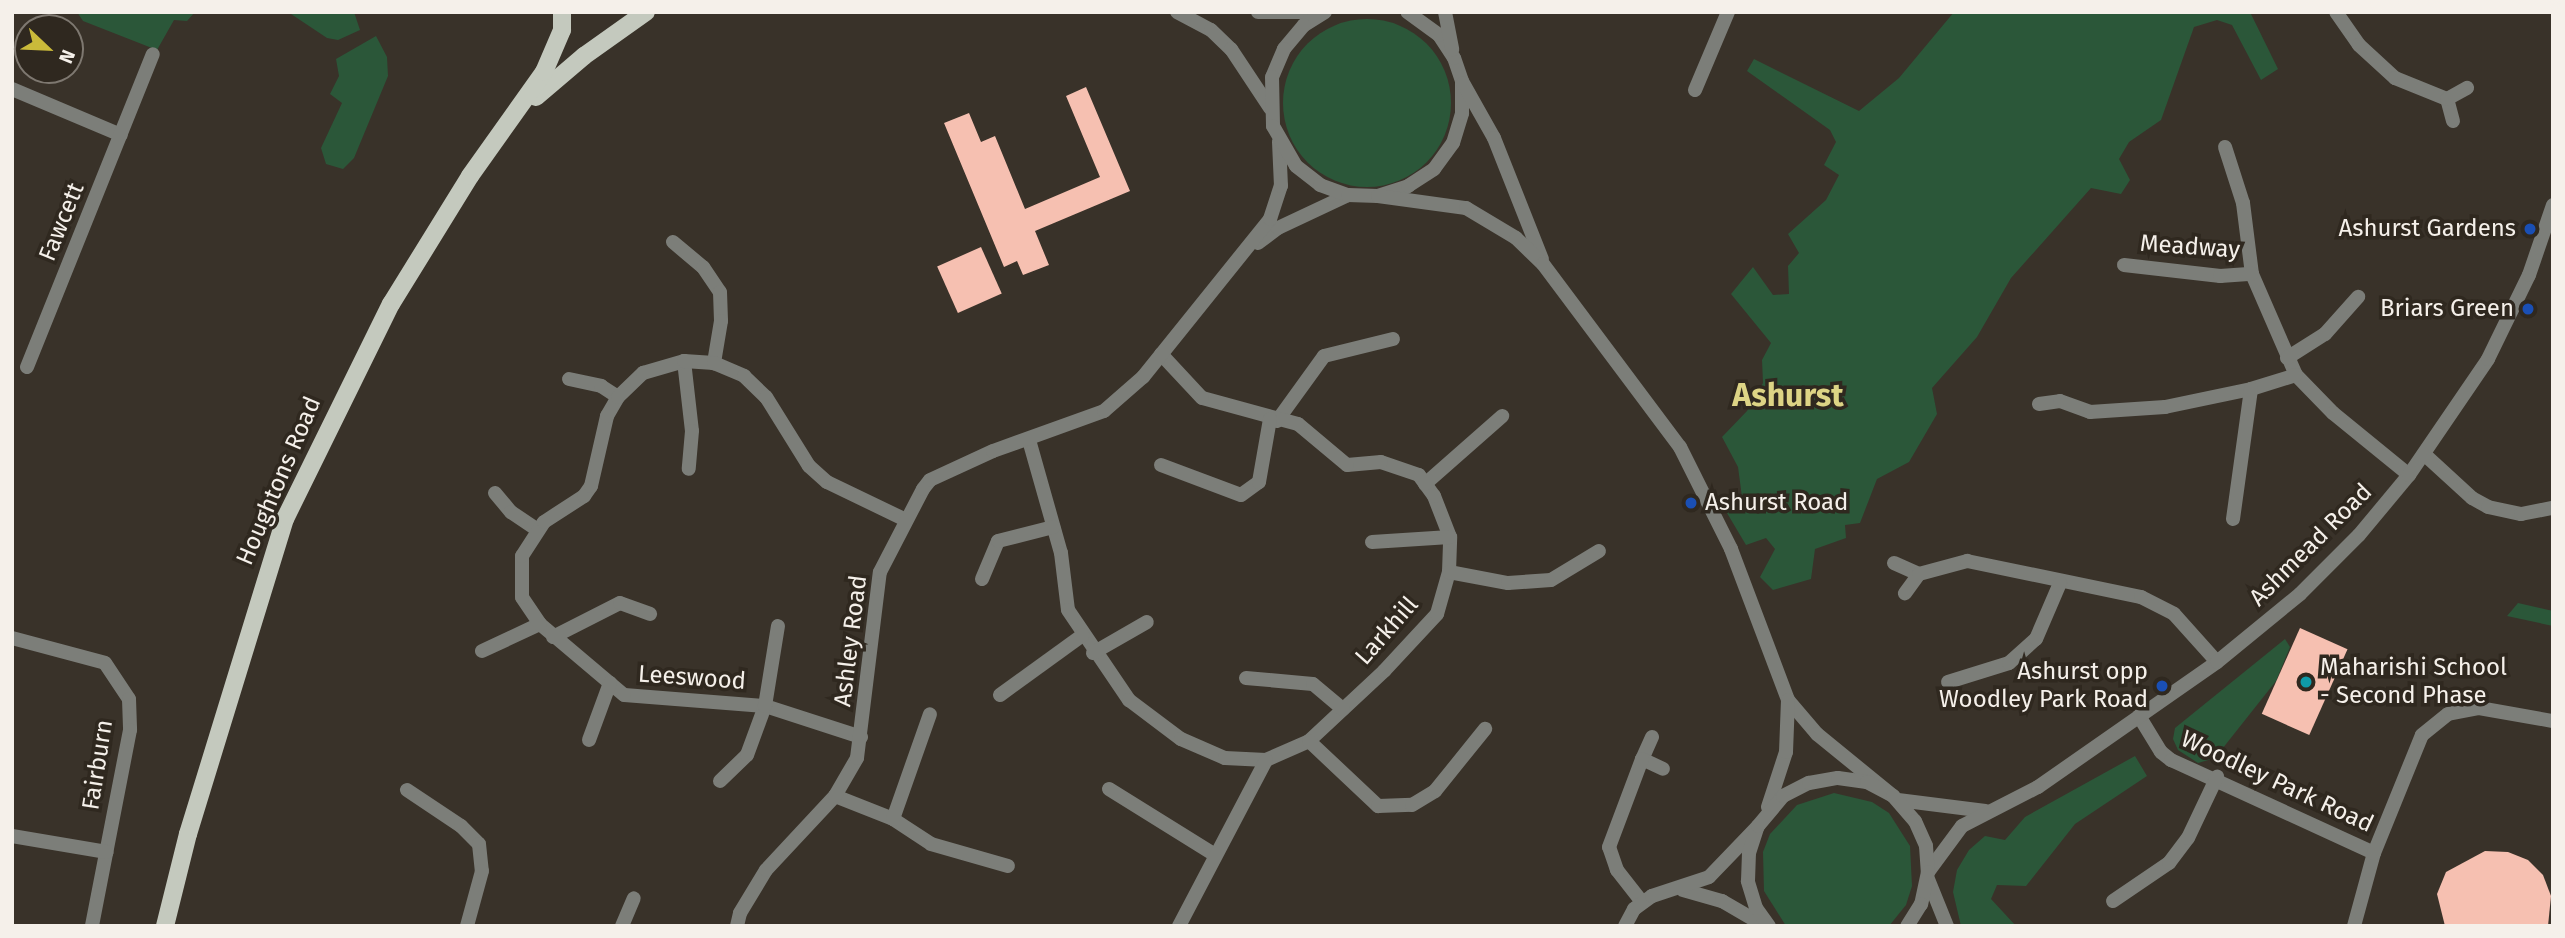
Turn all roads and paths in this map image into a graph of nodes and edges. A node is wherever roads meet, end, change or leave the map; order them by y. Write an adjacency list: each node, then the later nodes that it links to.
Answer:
1 (562, 12): 20 (main road, Houghtons Road)
2 (646, 12): 20 (main road, Houghtons Road)
3 (1177, 12): 18 (street)
4 (1258, 12): 5 (street)
5 (1313, 12)
6 (1325, 12): 18 (street)
7 (1407, 12): 12 (street)
8 (1445, 12): 12 (street)
9 (1728, 12): 16 (street)
10 (2336, 12): 17 (street)
11 (153, 54): 21 (street, Fawcett)
12 (1454, 58): 13 (street)
13 (1462, 81): 25 (street); 29 (street)
14 (2467, 88): 17 (street)
15 (12, 89): 21 (street)
16 (1695, 90)
17 (2447, 99): 19 (street)
18 (1270, 108): 22 (street)
19 (2453, 121)
20 (504, 130): 116 (main road, Houghtons Road)
21 (121, 135): 38 (street, Fawcett)
22 (1279, 142): 24 (street); 28 (street, Ashley Road)
23 (2225, 147): 31 (street)
24 (1348, 195): 25 (street); 28 (street, Ashley Road)
25 (1378, 196): 29 (street)
26 (2553, 205): 47 (street, Ashmead Road)
27 (673, 242): 37 (street)
28 (1246, 253): 34 (street, Ashley Road)
29 (1543, 264): 81 (street)
30 (2124, 265): 31 (street, Meadway)
31 (2252, 274): 35 (street)
32 (2358, 297): 35 (street)
33 (1394, 339): 45 (street)
34 (1161, 354): 45 (street); 46 (street, Ashley Road)
35 (2287, 358): 39 (street)
36 (684, 361): 37 (street, Leeswood); 42 (street, Leeswood); 49 (street)
37 (713, 363): 54 (street, Leeswood)
38 (27, 367)
39 (2296, 375): 41 (street); 50 (street)
40 (569, 379): 42 (street)
41 (2251, 389): 43 (street); 55 (street)
42 (618, 397): 57 (street, Leeswood)
43 (2039, 404)
44 (1502, 416): 51 (street)
45 (1274, 420): 48 (street); 51 (street)
46 (1029, 440): 54 (street, Ashley Road); 56 (street, Larkhill)
47 (2424, 454): 50 (street, Ashmead Road); 53 (street)
48 (1161, 465)
49 (689, 469)
50 (2409, 475): 76 (street, Ashmead Road)
51 (1425, 484): 58 (street, Larkhill)
52 (495, 493): 57 (street)
53 (2553, 508)
54 (904, 519): 88 (street, Ashley Road)
55 (2233, 519)
56 (1053, 527): 64 (street); 71 (street, Larkhill)
57 (538, 530): 69 (street, Leeswood)
58 (1450, 537): 59 (street); 62 (street, Larkhill)
59 (1372, 541)
60 (1598, 551): 62 (street)
61 (1894, 563): 63 (street)
62 (1449, 572): 83 (street, Larkhill)
63 (1919, 574): 65 (street); 66 (street)
64 (982, 579)
65 (2060, 583): 76 (street); 78 (street)
66 (1905, 593)
67 (650, 614): 72 (street)
68 (1147, 622): 75 (street)
69 (540, 624): 72 (street, Leeswood); 74 (street)
70 (778, 626): 82 (street, Leeswood)
71 (1083, 635): 75 (street, Larkhill); 80 (street)
72 (553, 637): 79 (street, Leeswood)
73 (12, 638): 105 (street, Fairburn)
74 (481, 651)
75 (1093, 653): 93 (street, Larkhill)
76 (2217, 662): 85 (street, Ashmead Road)
77 (1246, 678): 83 (street)
78 (1948, 682)
79 (610, 683): 82 (street, Leeswood); 90 (street)
80 (1000, 695)
81 (1788, 700): 100 (street); 103 (street)
82 (765, 706): 88 (street, Leeswood); 96 (street, Leeswood)
83 (1343, 709): 91 (street, Larkhill)
84 (930, 714): 102 (street)
85 (2139, 716): 95 (street, Woodley Park Road); 101 (street, Ashmead Road)
86 (2553, 721): 106 (street)
87 (1485, 729): 91 (street)
88 (861, 737): 99 (street, Ashley Road)
89 (1652, 737): 92 (street)
90 (589, 740)
91 (1309, 741): 93 (street, Larkhill)
92 (1642, 759): 94 (street); 113 (street)
93 (1265, 760): 107 (street)
94 (1663, 769)
95 (2217, 777): 106 (street, Woodley Park Road); 112 (street)
96 (720, 781)
97 (1109, 789): 107 (street)
98 (407, 790): 117 (street)
99 (835, 796): 102 (street); 114 (street, Ashley Road)
100 (1895, 798): 101 (street); 103 (street); 109 (street)
101 (1985, 811): 109 (street, Ashmead Road)
102 (893, 819): 108 (street)
103 (1761, 822): 110 (street); 121 (street)
104 (12, 836): 105 (street)
105 (107, 852): 115 (street, Fairburn)
106 (2374, 853): 124 (street)
107 (1215, 855): 119 (street)
108 (1009, 866)
109 (1928, 876): 122 (street, Ashmead Road); 123 (street)
110 (1680, 889): 113 (street); 121 (street)
111 (634, 898): 118 (street)
112 (2113, 901)
113 (1642, 902): 120 (street)
114 (738, 919)
115 (92, 926)
116 (165, 926)
117 (467, 926)
118 (622, 926)
119 (1179, 926)
120 (1625, 926)
121 (1767, 926)
122 (1907, 926)
123 (1947, 926)
124 (2354, 926)

